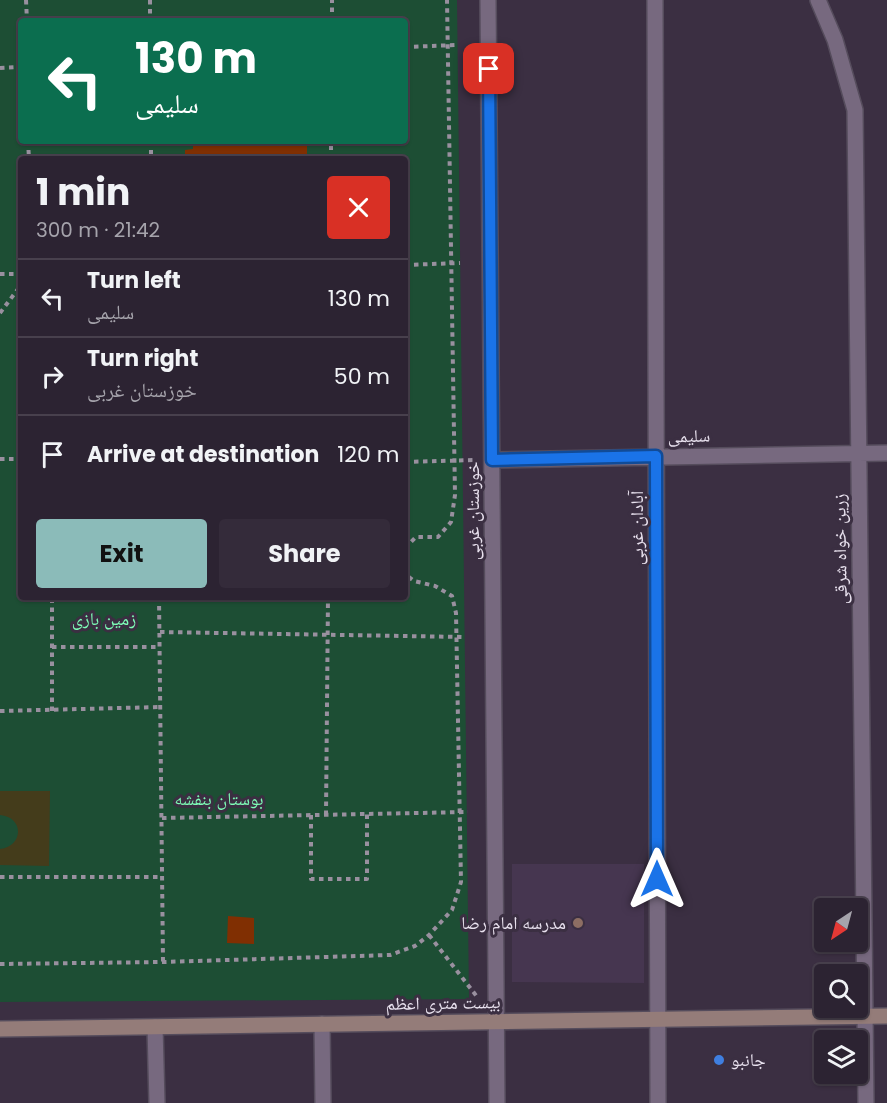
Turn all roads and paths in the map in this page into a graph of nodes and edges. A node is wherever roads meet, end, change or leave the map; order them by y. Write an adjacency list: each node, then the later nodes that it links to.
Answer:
1 (26, 0): 8 (path)
2 (150, 0): 9 (path)
3 (332, 0): 10 (path)
4 (447, 0): 11 (path)
5 (488, 0): 28 (street, خوزستان غربی)
6 (656, 0): 25 (street, آبادان غربی)
7 (818, 0): 23 (street, زرین خواه شرقی)
8 (27, 18)
9 (150, 18)
10 (332, 18)
11 (447, 45): 12 (path); 13 (path); 17 (path)
12 (458, 45)
13 (408, 47)
14 (18, 67): 15 (path)
15 (0, 68)
16 (460, 263): 17 (path)
17 (451, 264): 18 (path); 29 (path)
18 (408, 265)
19 (0, 274): 20 (path)
20 (18, 274)
21 (18, 289): 22 (path)
22 (0, 314)
23 (859, 453): 24 (street, سلیمی); 25 (street, سلیمی); 56 (street, زرین خواه شرقی)
24 (887, 453)
25 (656, 456): 28 (street, سلیمی); 61 (street, آبادان غربی)
26 (0, 459): 27 (path)
27 (18, 459)
28 (492, 460): 29 (path); 62 (street, خوزستان غربی)
29 (453, 461): 30 (path); 31 (path)
30 (408, 462)
31 (408, 545)
32 (408, 576): 38 (path)
33 (52, 600): 40 (path)
34 (159, 600): 36 (path)
35 (328, 600): 37 (path)
36 (160, 632): 37 (path); 41 (path)
37 (327, 635): 38 (path); 47 (path)
38 (456, 637): 39 (path); 45 (path)
39 (465, 637)
40 (52, 647): 41 (path); 44 (path)
41 (160, 647): 42 (path)
42 (161, 707): 44 (path); 50 (path)
43 (0, 711): 44 (path)
44 (52, 711)
45 (459, 812): 46 (path); 48 (path); 53 (path)
46 (468, 812)
47 (326, 814): 48 (path); 49 (path)
48 (367, 814): 49 (path)
49 (311, 815): 50 (path)
50 (162, 818): 52 (path)
51 (0, 877): 52 (path)
52 (162, 877): 54 (path)
53 (429, 935): 54 (path); 62 (path)
54 (163, 962): 55 (path)
55 (0, 964)
56 (864, 964)
57 (887, 1016): 58 (main road, بیست متری اعظم)
58 (868, 1017)
59 (814, 1018): 61 (main road, بیست متری اعظم)
60 (864, 1018): 70 (street, زرین خواه شرقی)
61 (657, 1020): 62 (main road, بیست متری اعظم); 69 (street, آبادان غربی)
62 (497, 1022): 63 (main road, بیست متری اعظم); 68 (street, خوزستان غربی)
63 (322, 1024): 64 (main road, بیست متری اعظم); 67 (street)
64 (155, 1027): 65 (main road, بیست متری اعظم); 66 (street)
65 (0, 1029)
66 (157, 1103)
67 (323, 1103)
68 (497, 1103)
69 (658, 1103)
70 (866, 1103)

